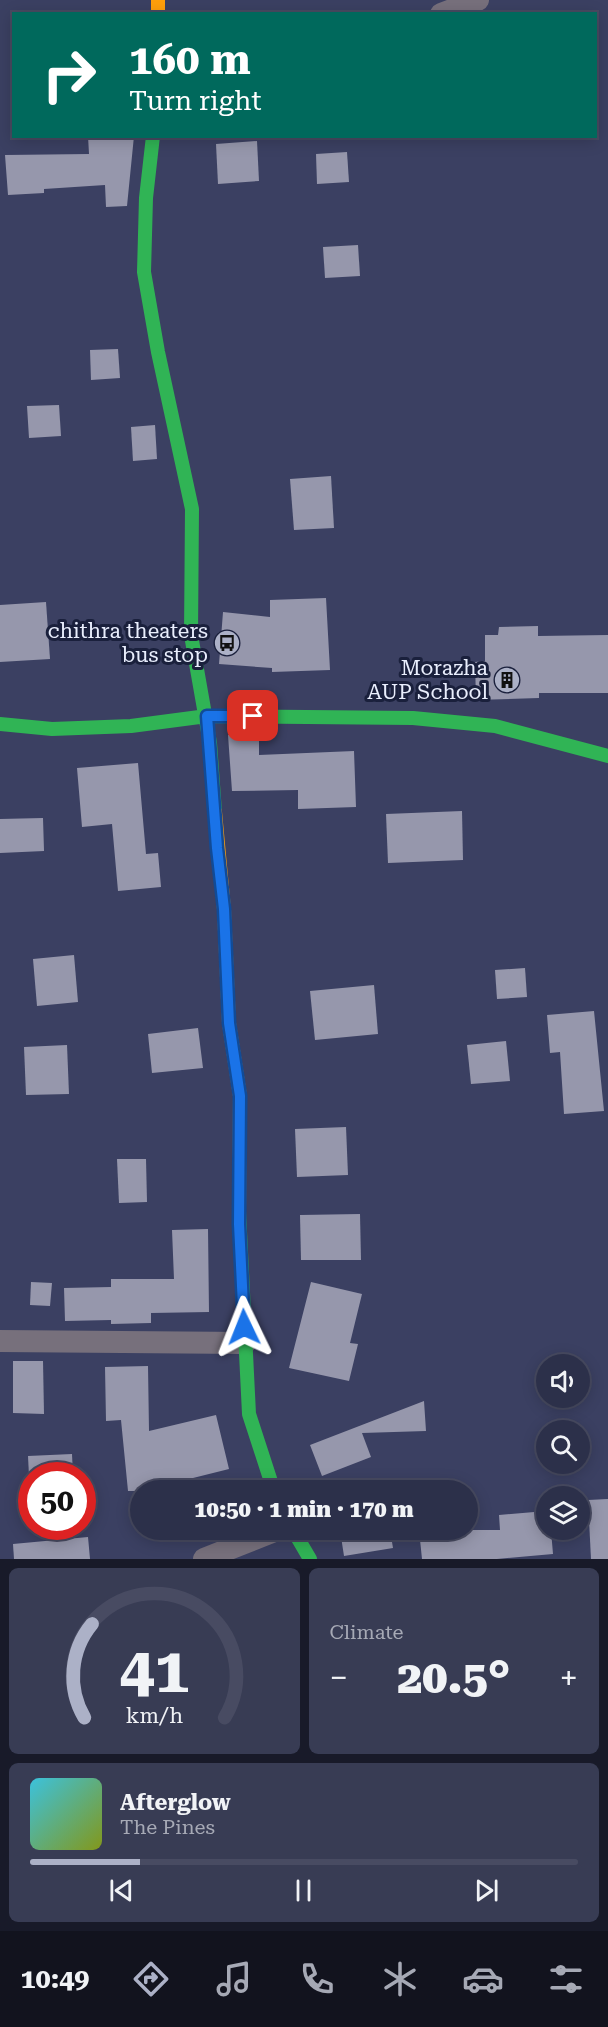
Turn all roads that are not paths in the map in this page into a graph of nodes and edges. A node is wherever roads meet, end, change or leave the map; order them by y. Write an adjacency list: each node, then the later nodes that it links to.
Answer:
1 (478, 0): 2 (street)
2 (446, 12)
3 (153, 138): 4 (main road)
4 (207, 716): 5 (main road); 6 (main road); 8 (main road)
5 (0, 724)
6 (608, 756)
7 (0, 1341): 8 (street)
8 (245, 1343): 9 (main road)
9 (269, 1480)
10 (252, 1540): 12 (street)
11 (299, 1540): 13 (main road)
12 (204, 1559)
13 (310, 1559)

